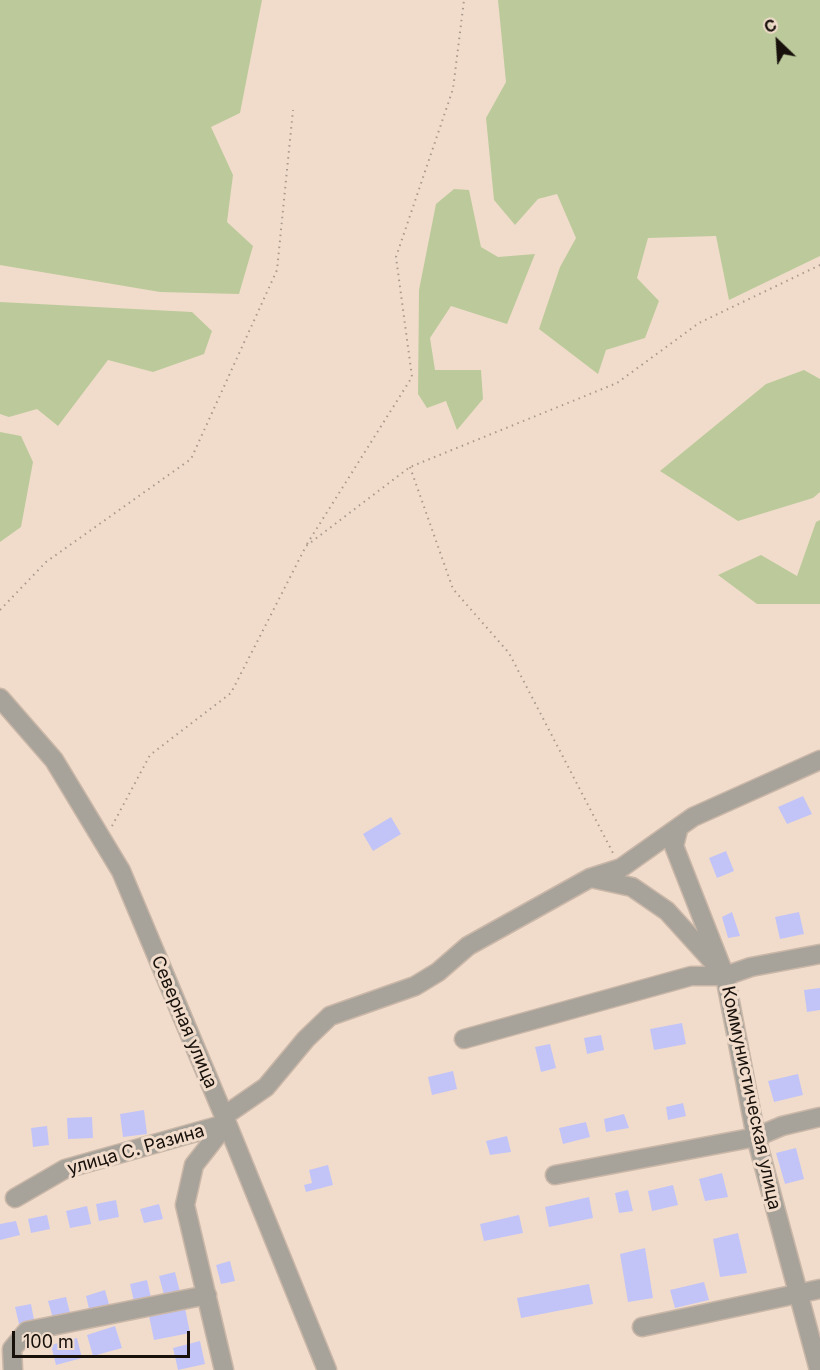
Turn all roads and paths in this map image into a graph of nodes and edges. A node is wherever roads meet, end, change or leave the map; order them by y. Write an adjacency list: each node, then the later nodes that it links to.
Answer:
1 (464, 0): 5 (path)
2 (293, 110): 6 (path)
3 (820, 265): 4 (path)
4 (410, 467): 5 (path); 11 (path)
5 (306, 546): 10 (path)
6 (0, 610)
7 (0, 698): 10 (street, Северная улица)
8 (820, 760): 9 (street)
9 (678, 830): 11 (street); 15 (street, Коммунистическая улица)
10 (104, 842): 18 (street, Северная улица)
11 (621, 868): 12 (street); 13 (street)
12 (590, 878): 13 (street); 18 (street)
13 (632, 887): 15 (street)
14 (820, 954): 15 (street)
15 (725, 976): 16 (street); 19 (street, Коммунистическая улица)
16 (464, 1039)
17 (820, 1117): 19 (street)
18 (226, 1120): 21 (street, улица С. Разина); 23 (street); 28 (street, Северная улица)
19 (756, 1137): 20 (street); 24 (street, Коммунистическая улица)
20 (555, 1175)
21 (15, 1198)
22 (820, 1289): 24 (street)
23 (207, 1295): 26 (street); 27 (street)
24 (798, 1295): 25 (street); 29 (street, Коммунистическая улица)
25 (642, 1327)
26 (13, 1370)
27 (224, 1370)
28 (327, 1370)
29 (819, 1370)

